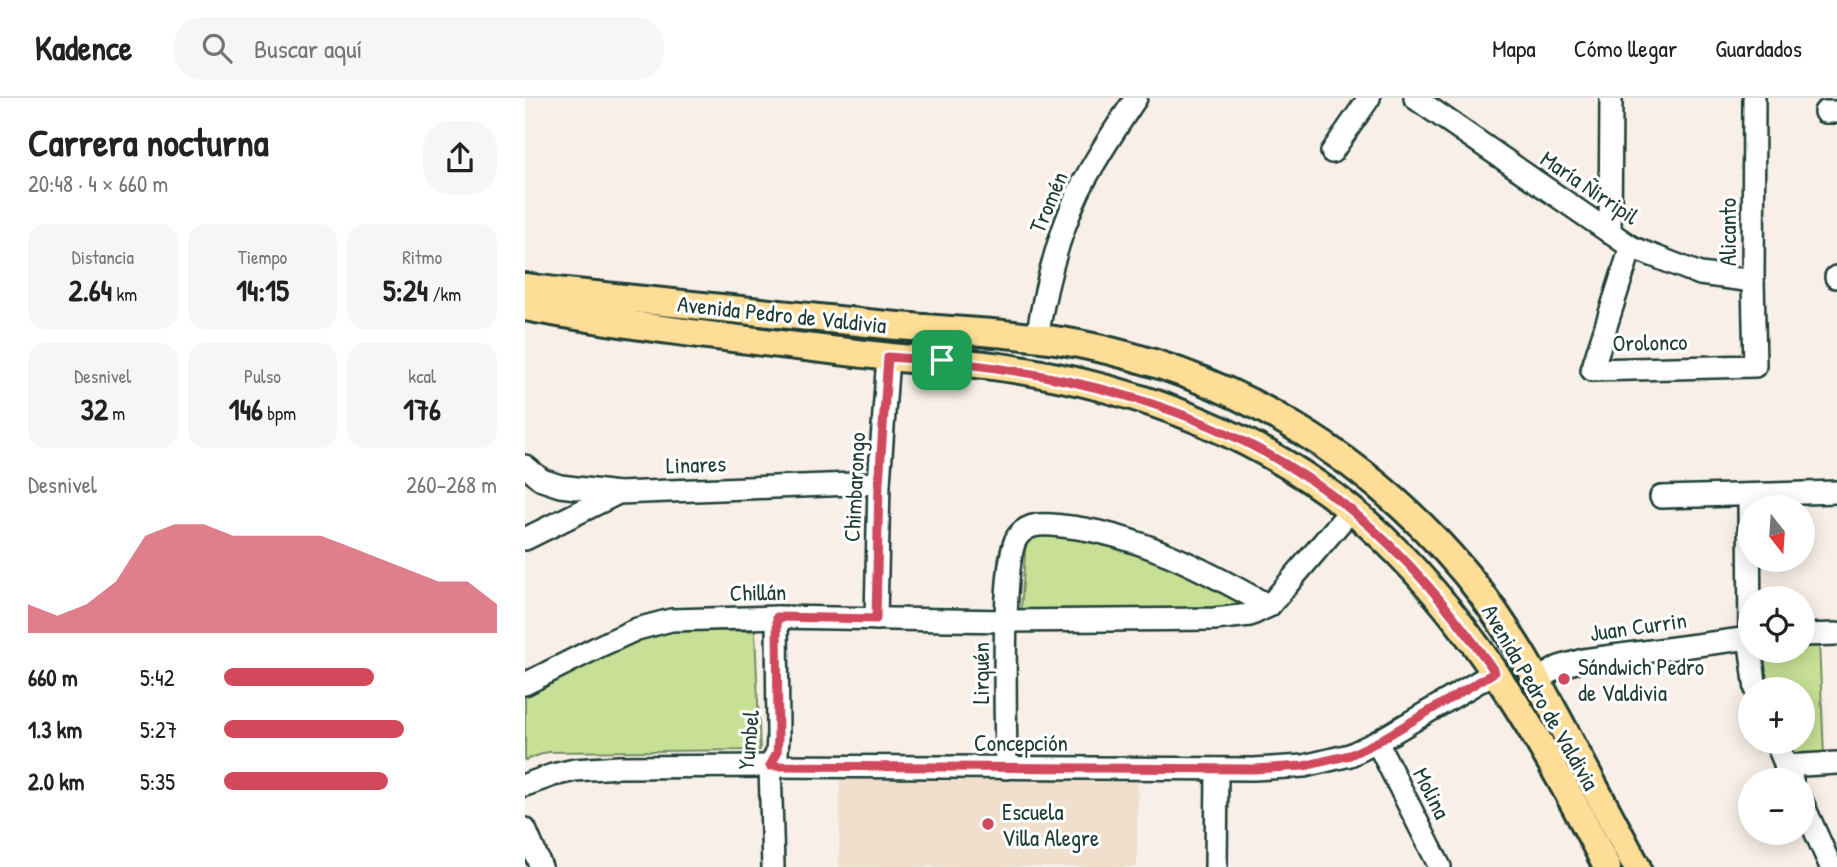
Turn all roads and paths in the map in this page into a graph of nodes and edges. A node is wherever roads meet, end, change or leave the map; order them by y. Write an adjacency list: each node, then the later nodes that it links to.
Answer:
1 (1136, 98): 13 (street, Tromén)
2 (1369, 98): 7 (street)
3 (1415, 98): 6 (street, María Ñirripil)
4 (1611, 98): 8 (street)
5 (1754, 98): 10 (street, Alicanto)
6 (1439, 105): 8 (street, María Ñirripil)
7 (1332, 152)
8 (1609, 233): 9 (street, María Ñirripil)
9 (1631, 247): 10 (street, María Ñirripil); 15 (street, Orolonco)
10 (1753, 281): 15 (street, Alicanto)
11 (525, 286): 13 (main road, Avenida Pedro de Valdivia)
12 (525, 307): 14 (main road, Avenida Pedro de Valdivia)
13 (1037, 338): 16 (main road); 34 (main road, Avenida Pedro de Valdivia)
14 (888, 357): 16 (main road, Avenida Pedro de Valdivia); 18 (street, Chimbarongo)
15 (1755, 366)
16 (1100, 388): 24 (main road, Avenida Pedro de Valdivia)
17 (525, 466): 20 (street)
18 (879, 483): 20 (street, Linares); 28 (street, Chimbarongo)
19 (1837, 492): 22 (street)
20 (618, 493): 25 (street, Linares)
21 (1738, 495): 23 (street)
22 (1749, 495)
23 (1661, 496)
24 (1351, 510): 26 (street); 33 (main road, Avenida Pedro de Valdivia)
25 (525, 539)
26 (1269, 606): 29 (street, Chillán); 29 (street)
27 (777, 617): 28 (street, Chillán); 35 (street, Chillán); 38 (street, Yumbel)
28 (876, 619): 29 (street, Chillán)
29 (1006, 621): 39 (street, Lirquén)
30 (1837, 634): 31 (street)
31 (1815, 635)
32 (1738, 644): 34 (street, Juan Currin)
33 (1495, 672): 36 (street, Concepción); 49 (main road, Avenida Pedro de Valdivia)
34 (1537, 680): 50 (main road, Avenida Pedro de Valdivia)
35 (525, 684)
36 (1377, 742): 41 (street, Concepción); 48 (street, Molina)
37 (1837, 763): 40 (street)
38 (770, 766): 39 (street, Concepción); 42 (street, Concepción); 46 (street, Yumbel)
39 (1006, 768): 41 (street, Concepción)
40 (1812, 768)
41 (1217, 769): 47 (street)
42 (525, 785)
43 (525, 829): 45 (street)
44 (1815, 831): 51 (street)
45 (541, 867)
46 (773, 867)
47 (1216, 867)
48 (1440, 867)
49 (1607, 867)
50 (1637, 867)
51 (1831, 867)

